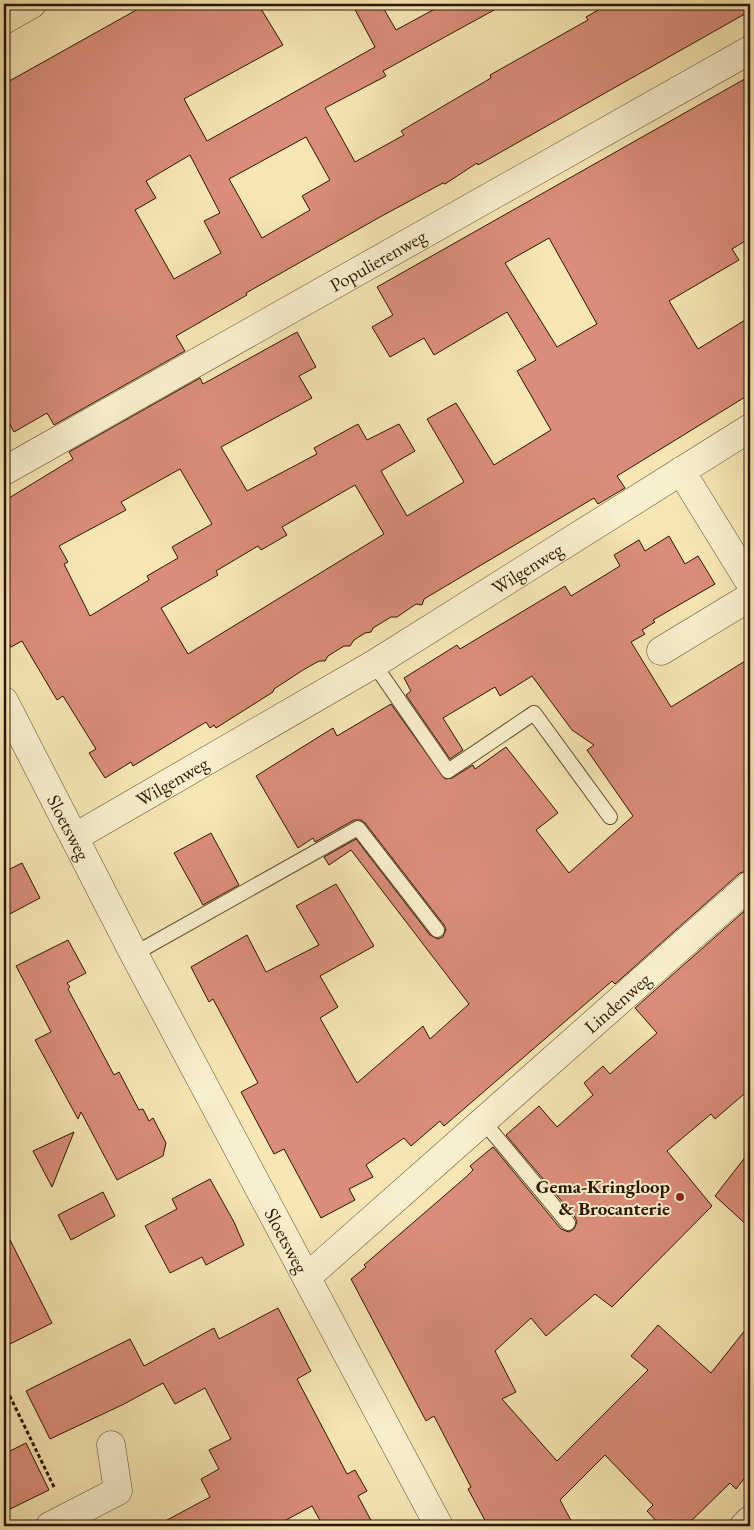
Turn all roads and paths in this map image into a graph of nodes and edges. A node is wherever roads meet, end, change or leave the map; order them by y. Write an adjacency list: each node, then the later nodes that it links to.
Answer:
1 (32, 4): 2 (main road)
2 (4, 20)
3 (750, 50): 5 (street, Populierenweg)
4 (750, 428): 6 (street, Wilgenweg)
5 (4, 471)
6 (681, 471): 7 (street); 10 (street, Wilgenweg)
7 (750, 584)
8 (750, 597): 9 (street)
9 (661, 651)
10 (374, 664): 12 (lane); 13 (street, Wilgenweg)
11 (4, 700): 13 (street, Sloetsweg)
12 (610, 817)
13 (75, 837): 16 (street, Sloetsweg)
14 (750, 885): 17 (street, Lindenweg)
15 (437, 930): 16 (lane)
16 (134, 954): 19 (street, Sloetsweg)
17 (483, 1121): 18 (lane); 19 (street, Lindenweg)
18 (568, 1223)
19 (308, 1276): 24 (street, Sloetsweg)
20 (4, 1384): 22 (path)
21 (111, 1445): 22 (street)
22 (72, 1520)
23 (750, 1520): 25 (street)
24 (440, 1526)
25 (744, 1526)

